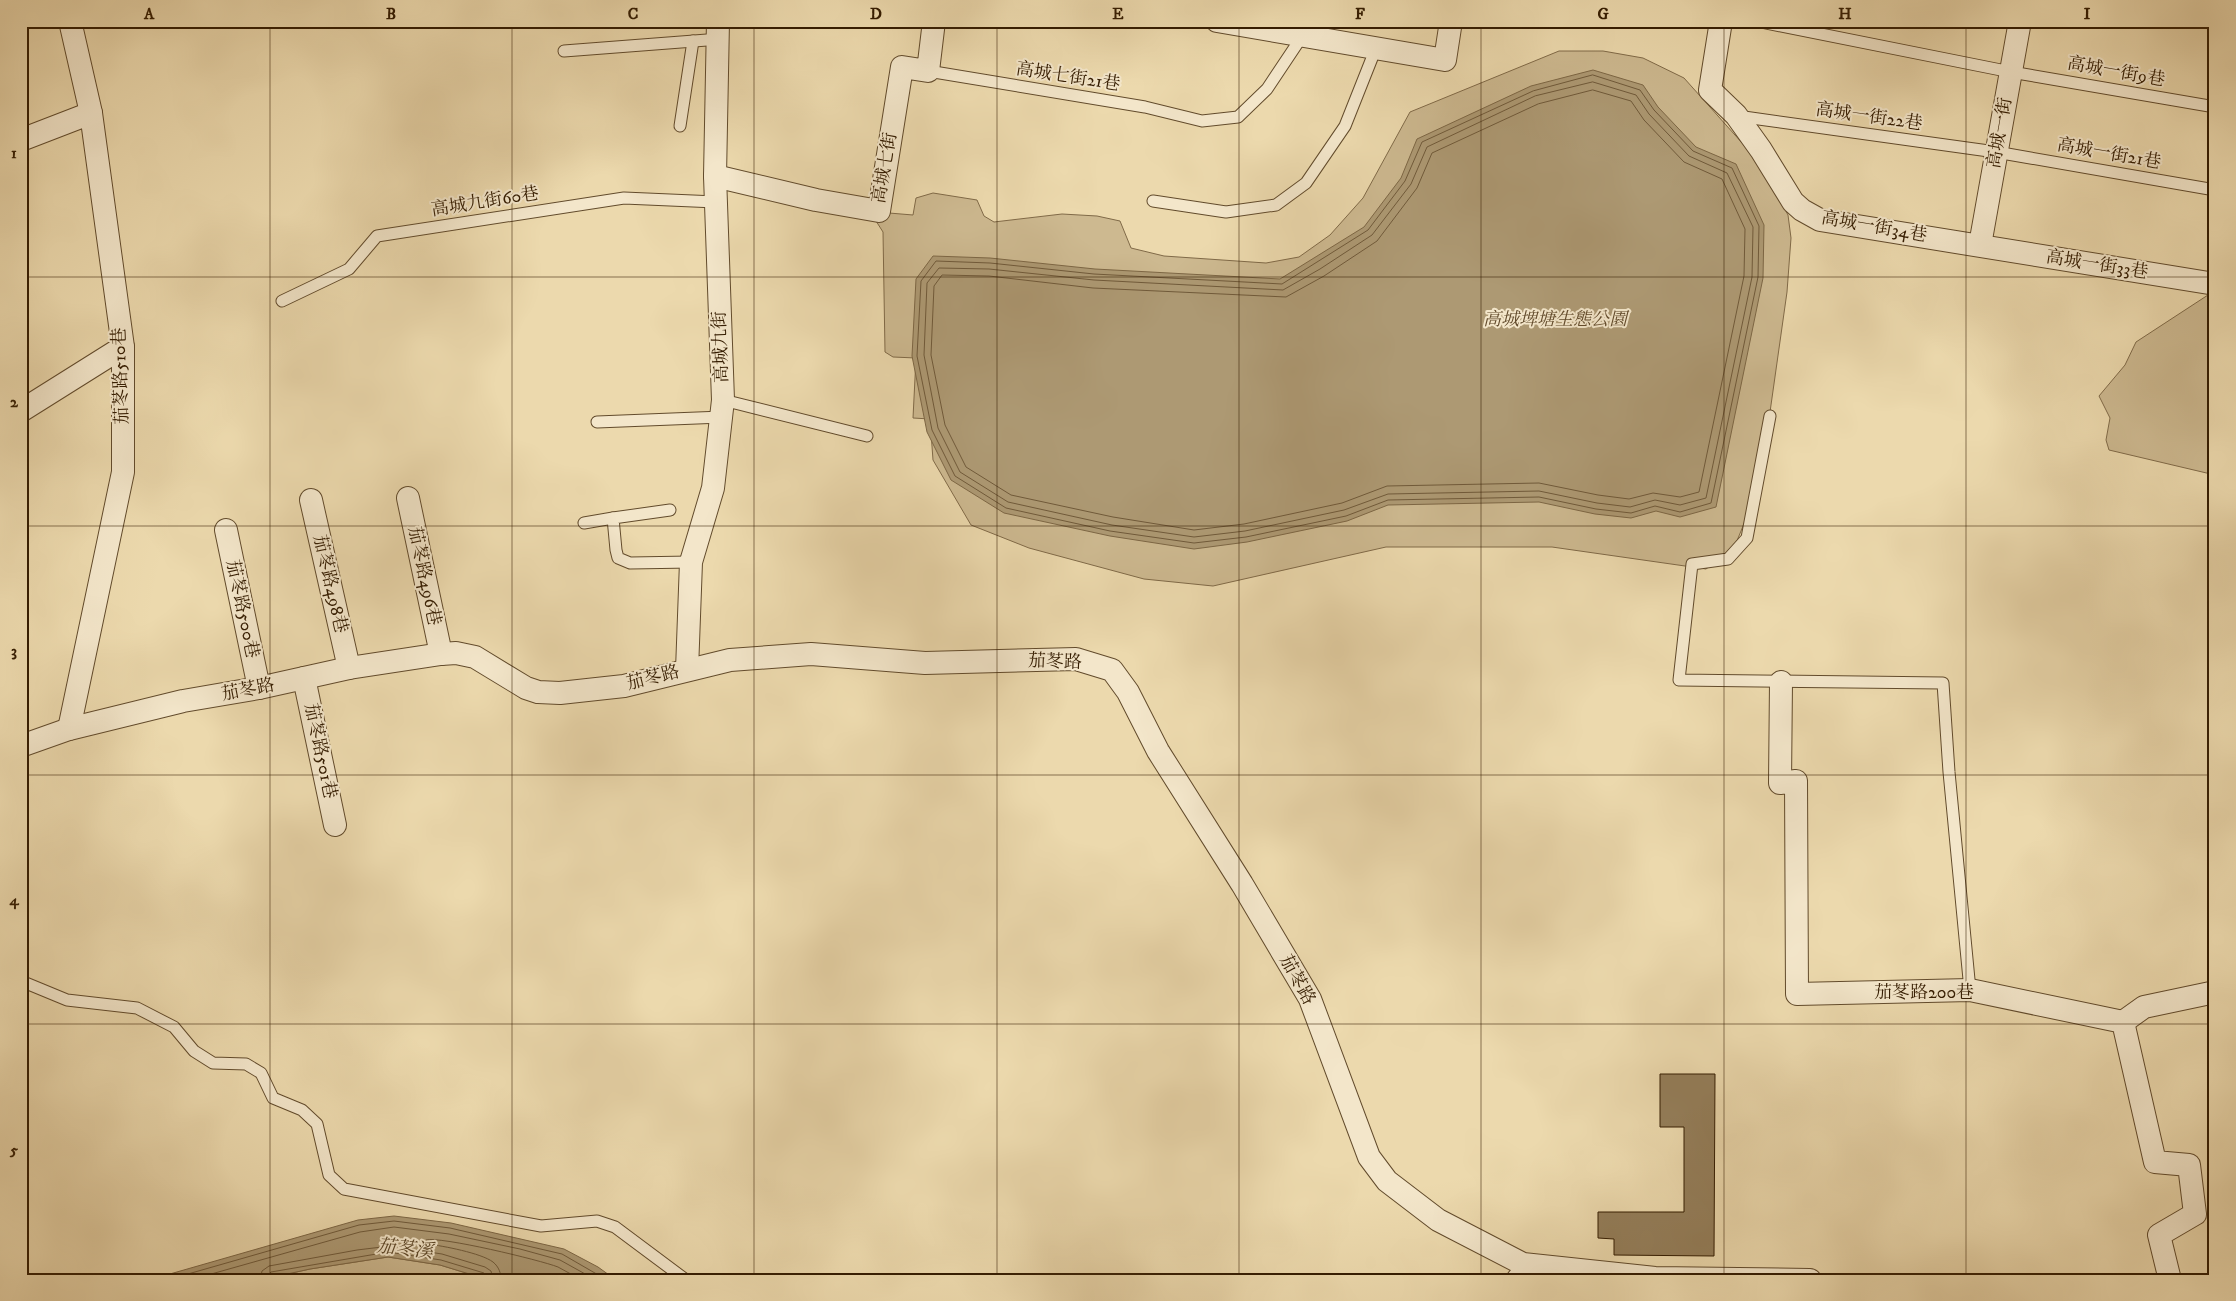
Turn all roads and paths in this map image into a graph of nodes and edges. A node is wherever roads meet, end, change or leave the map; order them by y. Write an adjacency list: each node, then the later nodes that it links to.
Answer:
1 (70, 21): 17 (street, 茄苳路510巷)
2 (934, 21): 14 (street)
3 (1217, 21): 8 (street)
4 (1452, 21): 12 (street)
5 (1721, 21): 18 (street, 高城一街34巷)
6 (1756, 21): 15 (lane, 高城一街9巷)
7 (2020, 21): 15 (street, 高城一街)
8 (1274, 26): 10 (street)
9 (719, 33): 11 (lane); 22 (street, 高城九街)
10 (1303, 35): 12 (street); 14 (lane, 高城七街21巷)
11 (693, 41): 13 (lane); 19 (lane)
12 (1376, 48): 24 (lane)
13 (564, 51)
14 (928, 71): 22 (street, 高城七街)
15 (2011, 72): 16 (lane, 高城一街9巷); 21 (street, 高城一街)
16 (2215, 107)
17 (90, 113): 20 (street); 29 (street, 茄苳路510巷)
18 (1736, 115): 21 (lane, 高城一街22巷); 26 (street, 高城一街34巷)
19 (680, 126)
20 (21, 140)
21 (1996, 152): 23 (lane, 高城一街21巷); 26 (street, 高城一街)
22 (714, 176): 25 (street, 高城九街)
23 (2215, 190)
24 (1153, 201)
25 (716, 202): 28 (lane, 高城九街60巷); 30 (street, 高城九街)
26 (1980, 245): 27 (street, 高城一街33巷)
27 (2215, 284)
28 (282, 301)
29 (123, 347): 31 (street); 48 (street, 茄苳路510巷)
30 (723, 408): 33 (lane); 34 (lane); 41 (street, 高城九街)
31 (21, 411)
32 (1770, 416): 46 (lane)
33 (597, 422)
34 (867, 436)
35 (408, 498): 42 (street, 茄苳路496巷)
36 (311, 500): 43 (street, 茄苳路498巷)
37 (670, 510): 38 (lane)
38 (613, 518): 39 (lane); 41 (lane)
39 (584, 523)
40 (226, 530): 47 (street, 茄苳路500巷)
41 (691, 562): 44 (street, 高城九街)
42 (441, 654): 43 (street, 茄苳路); 44 (street, 茄苳路)
43 (349, 668): 45 (street, 茄苳路)
44 (687, 670): 55 (street, 茄苳路)
45 (304, 678): 47 (street, 茄苳路); 50 (street, 茄苳路501巷)
46 (1781, 682): 52 (lane); 52 (street, 茄苳路200巷)
47 (259, 688): 48 (street, 茄苳路)
48 (69, 729): 49 (street, 茄苳路)
49 (21, 746)
50 (335, 825)
51 (21, 982): 56 (lane)
52 (1970, 990): 54 (street, 茄苳路200巷)
53 (2215, 992): 54 (street)
54 (2122, 1022): 60 (street)
55 (1516, 1272): 59 (street, 茄苳路)
56 (686, 1280)
57 (974, 1280): 58 (lane)
58 (982, 1280)
59 (1810, 1280)
60 (2170, 1280)

